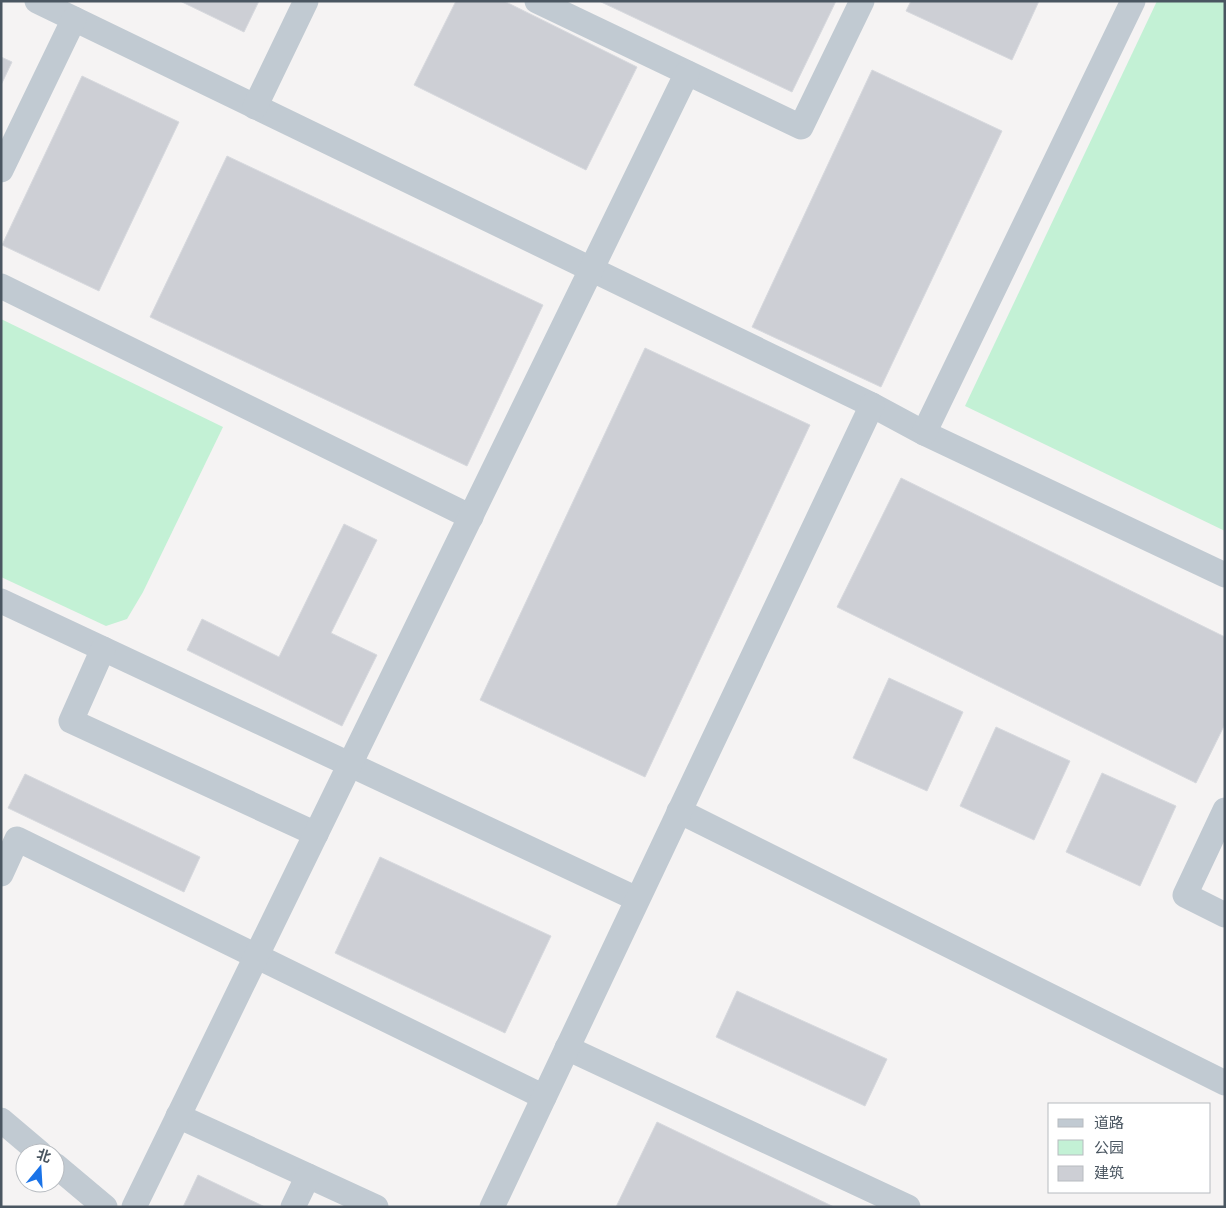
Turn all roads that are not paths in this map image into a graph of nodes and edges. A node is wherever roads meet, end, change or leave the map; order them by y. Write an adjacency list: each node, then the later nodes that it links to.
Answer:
1 (37, 1): 6 (lane)
2 (306, 1): 8 (lane)
3 (537, 1): 7 (lane)
4 (862, 1): 7 (lane)
5 (1133, 1): 13 (lane)
6 (74, 19): 8 (lane); 9 (lane)
7 (687, 73): 10 (lane)
8 (255, 107): 10 (lane)
9 (1, 170)
10 (591, 269): 12 (lane); 14 (lane)
11 (1, 286): 14 (lane)
12 (872, 405): 13 (lane); 20 (lane)
13 (924, 433): 15 (lane)
14 (471, 517): 18 (lane)
15 (1225, 575)
16 (1, 601): 17 (lane)
17 (103, 649): 18 (lane); 21 (lane)
18 (350, 764): 21 (lane); 23 (lane)
19 (1225, 810): 24 (lane)
20 (679, 811): 23 (lane); 27 (lane)
21 (316, 834): 25 (lane)
22 (1, 874): 25 (lane)
23 (637, 899): 26 (lane)
24 (1225, 915)
25 (256, 957): 28 (lane); 29 (lane)
26 (567, 1048): 28 (lane); 39 (lane)
27 (1225, 1083)
28 (544, 1097): 38 (lane)
29 (178, 1116): 33 (lane); 35 (lane)
30 (1, 1120): 31 (lane)
31 (28, 1143)
32 (65, 1173): 34 (lane)
33 (308, 1176): 36 (lane); 37 (lane)
34 (105, 1207)
35 (134, 1207)
36 (293, 1207)
37 (376, 1207)
38 (492, 1207)
39 (908, 1207)

